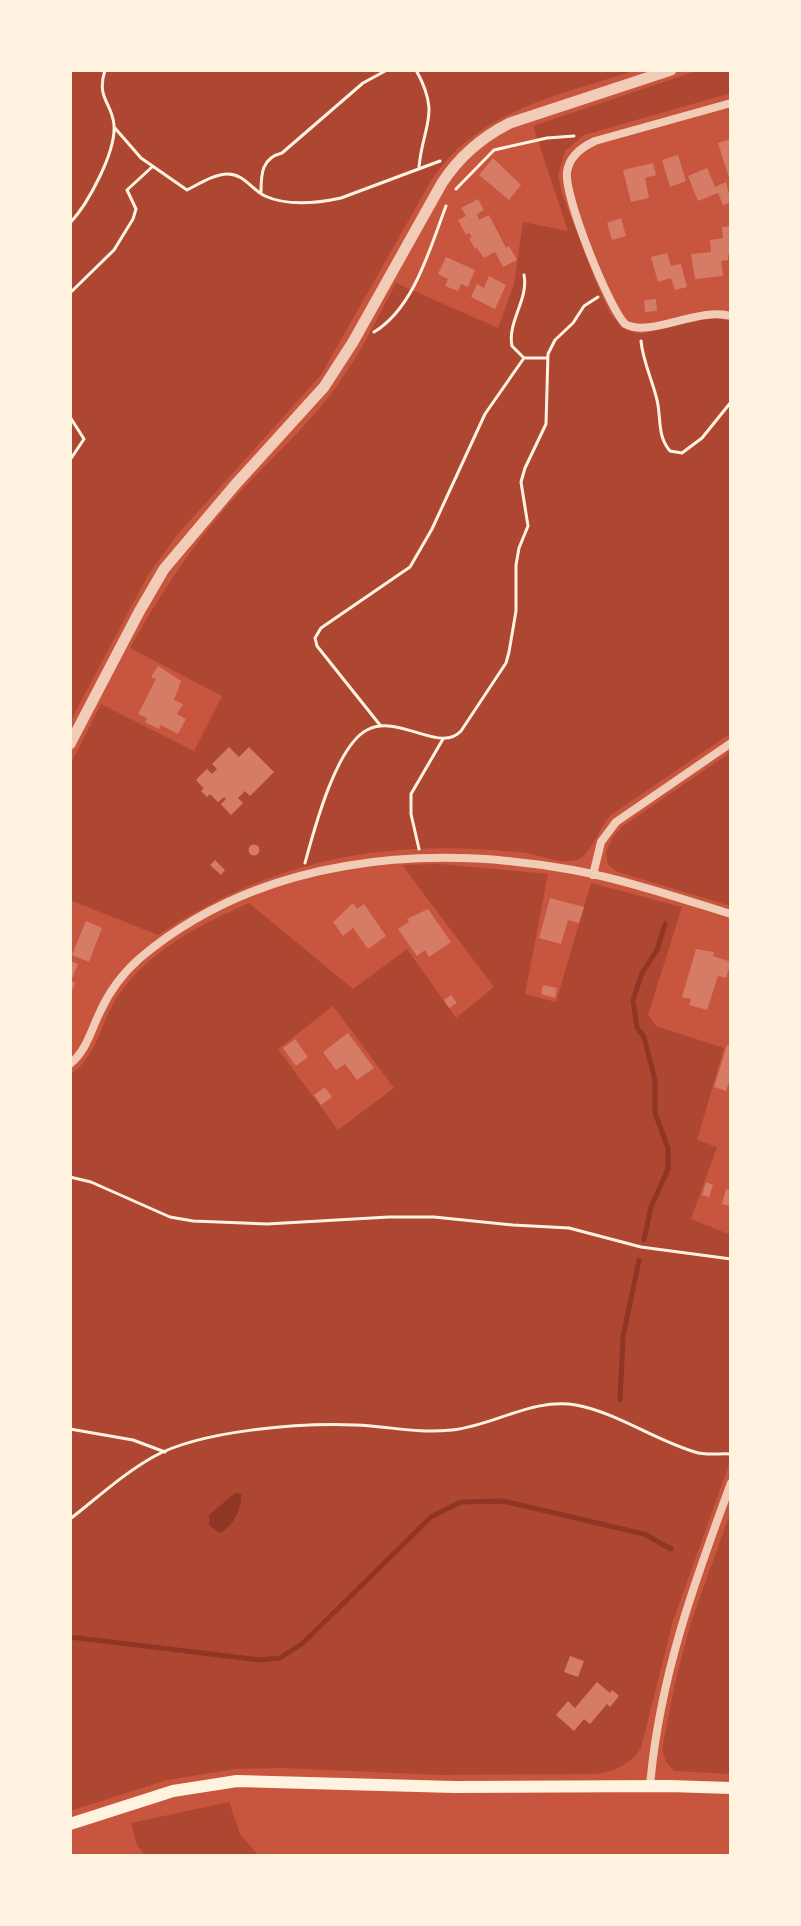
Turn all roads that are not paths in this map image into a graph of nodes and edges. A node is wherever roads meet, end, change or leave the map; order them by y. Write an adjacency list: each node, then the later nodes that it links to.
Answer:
1 (671, 70): 5 (street)
2 (731, 103): 3 (street)
3 (731, 316)
4 (731, 743): 6 (street)
5 (70, 744)
6 (593, 875): 7 (street); 8 (street)
7 (731, 914)
8 (70, 1064)
9 (731, 1483): 10 (street)
10 (650, 1786): 11 (main road); 12 (main road)
11 (731, 1788)
12 (70, 1824)

